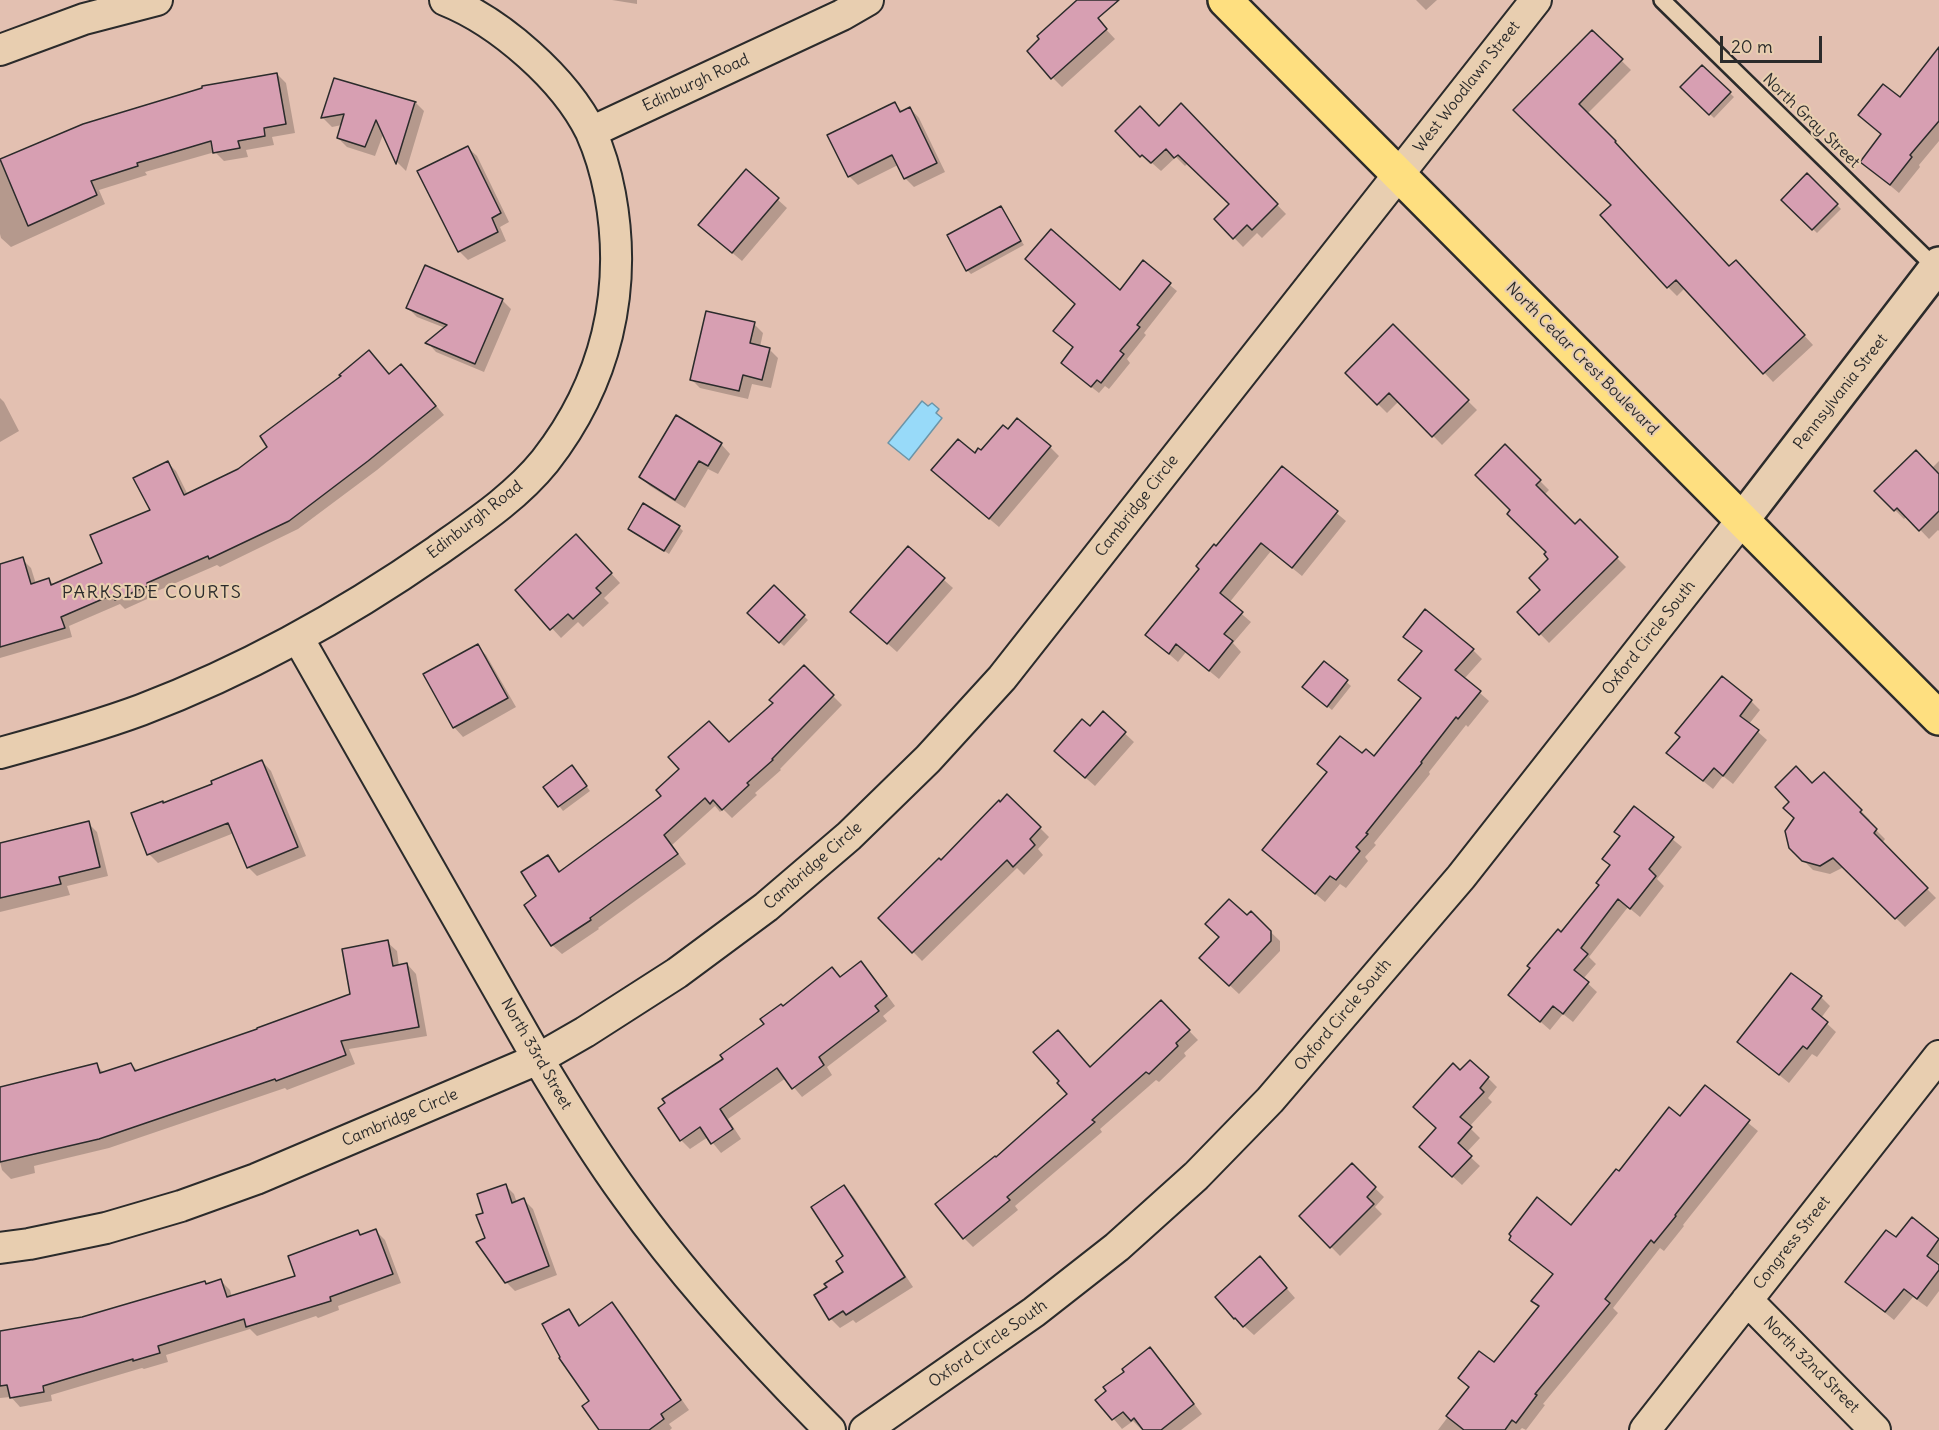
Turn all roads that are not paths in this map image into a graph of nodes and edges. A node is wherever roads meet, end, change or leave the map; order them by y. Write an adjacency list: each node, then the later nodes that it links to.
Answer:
1 (157, 0): 7 (street)
2 (445, 0): 8 (street)
3 (868, 0): 8 (street, Edinburgh Road)
4 (1225, 0): 9 (main road, North Cedar Crest Boulevard)
5 (1536, 0): 9 (street, West Woodlawn Street)
6 (1662, 0): 10 (lane, North Gray Street)
7 (0, 50)
8 (591, 132): 12 (street, Edinburgh Road)
9 (1398, 174): 11 (main road, North Cedar Crest Boulevard); 16 (street, Cambridge Circle)
10 (1937, 266): 11 (street, Pennsylvania Street)
11 (1742, 520): 13 (main road, North Cedar Crest Boulevard); 20 (street, Oxford Circle South)
12 (298, 638): 14 (street, Edinburgh Road); 16 (street, North 33rd Street)
13 (1939, 718)
14 (0, 753)
15 (1939, 1056): 18 (street, Congress Street)
16 (538, 1059): 17 (street, Cambridge Circle); 19 (street, North 33rd Street)
17 (0, 1248)
18 (1747, 1300): 21 (street, Congress Street); 22 (street, North 32nd Street)
19 (830, 1430)
20 (865, 1430)
21 (1645, 1430)
22 (1875, 1430)

